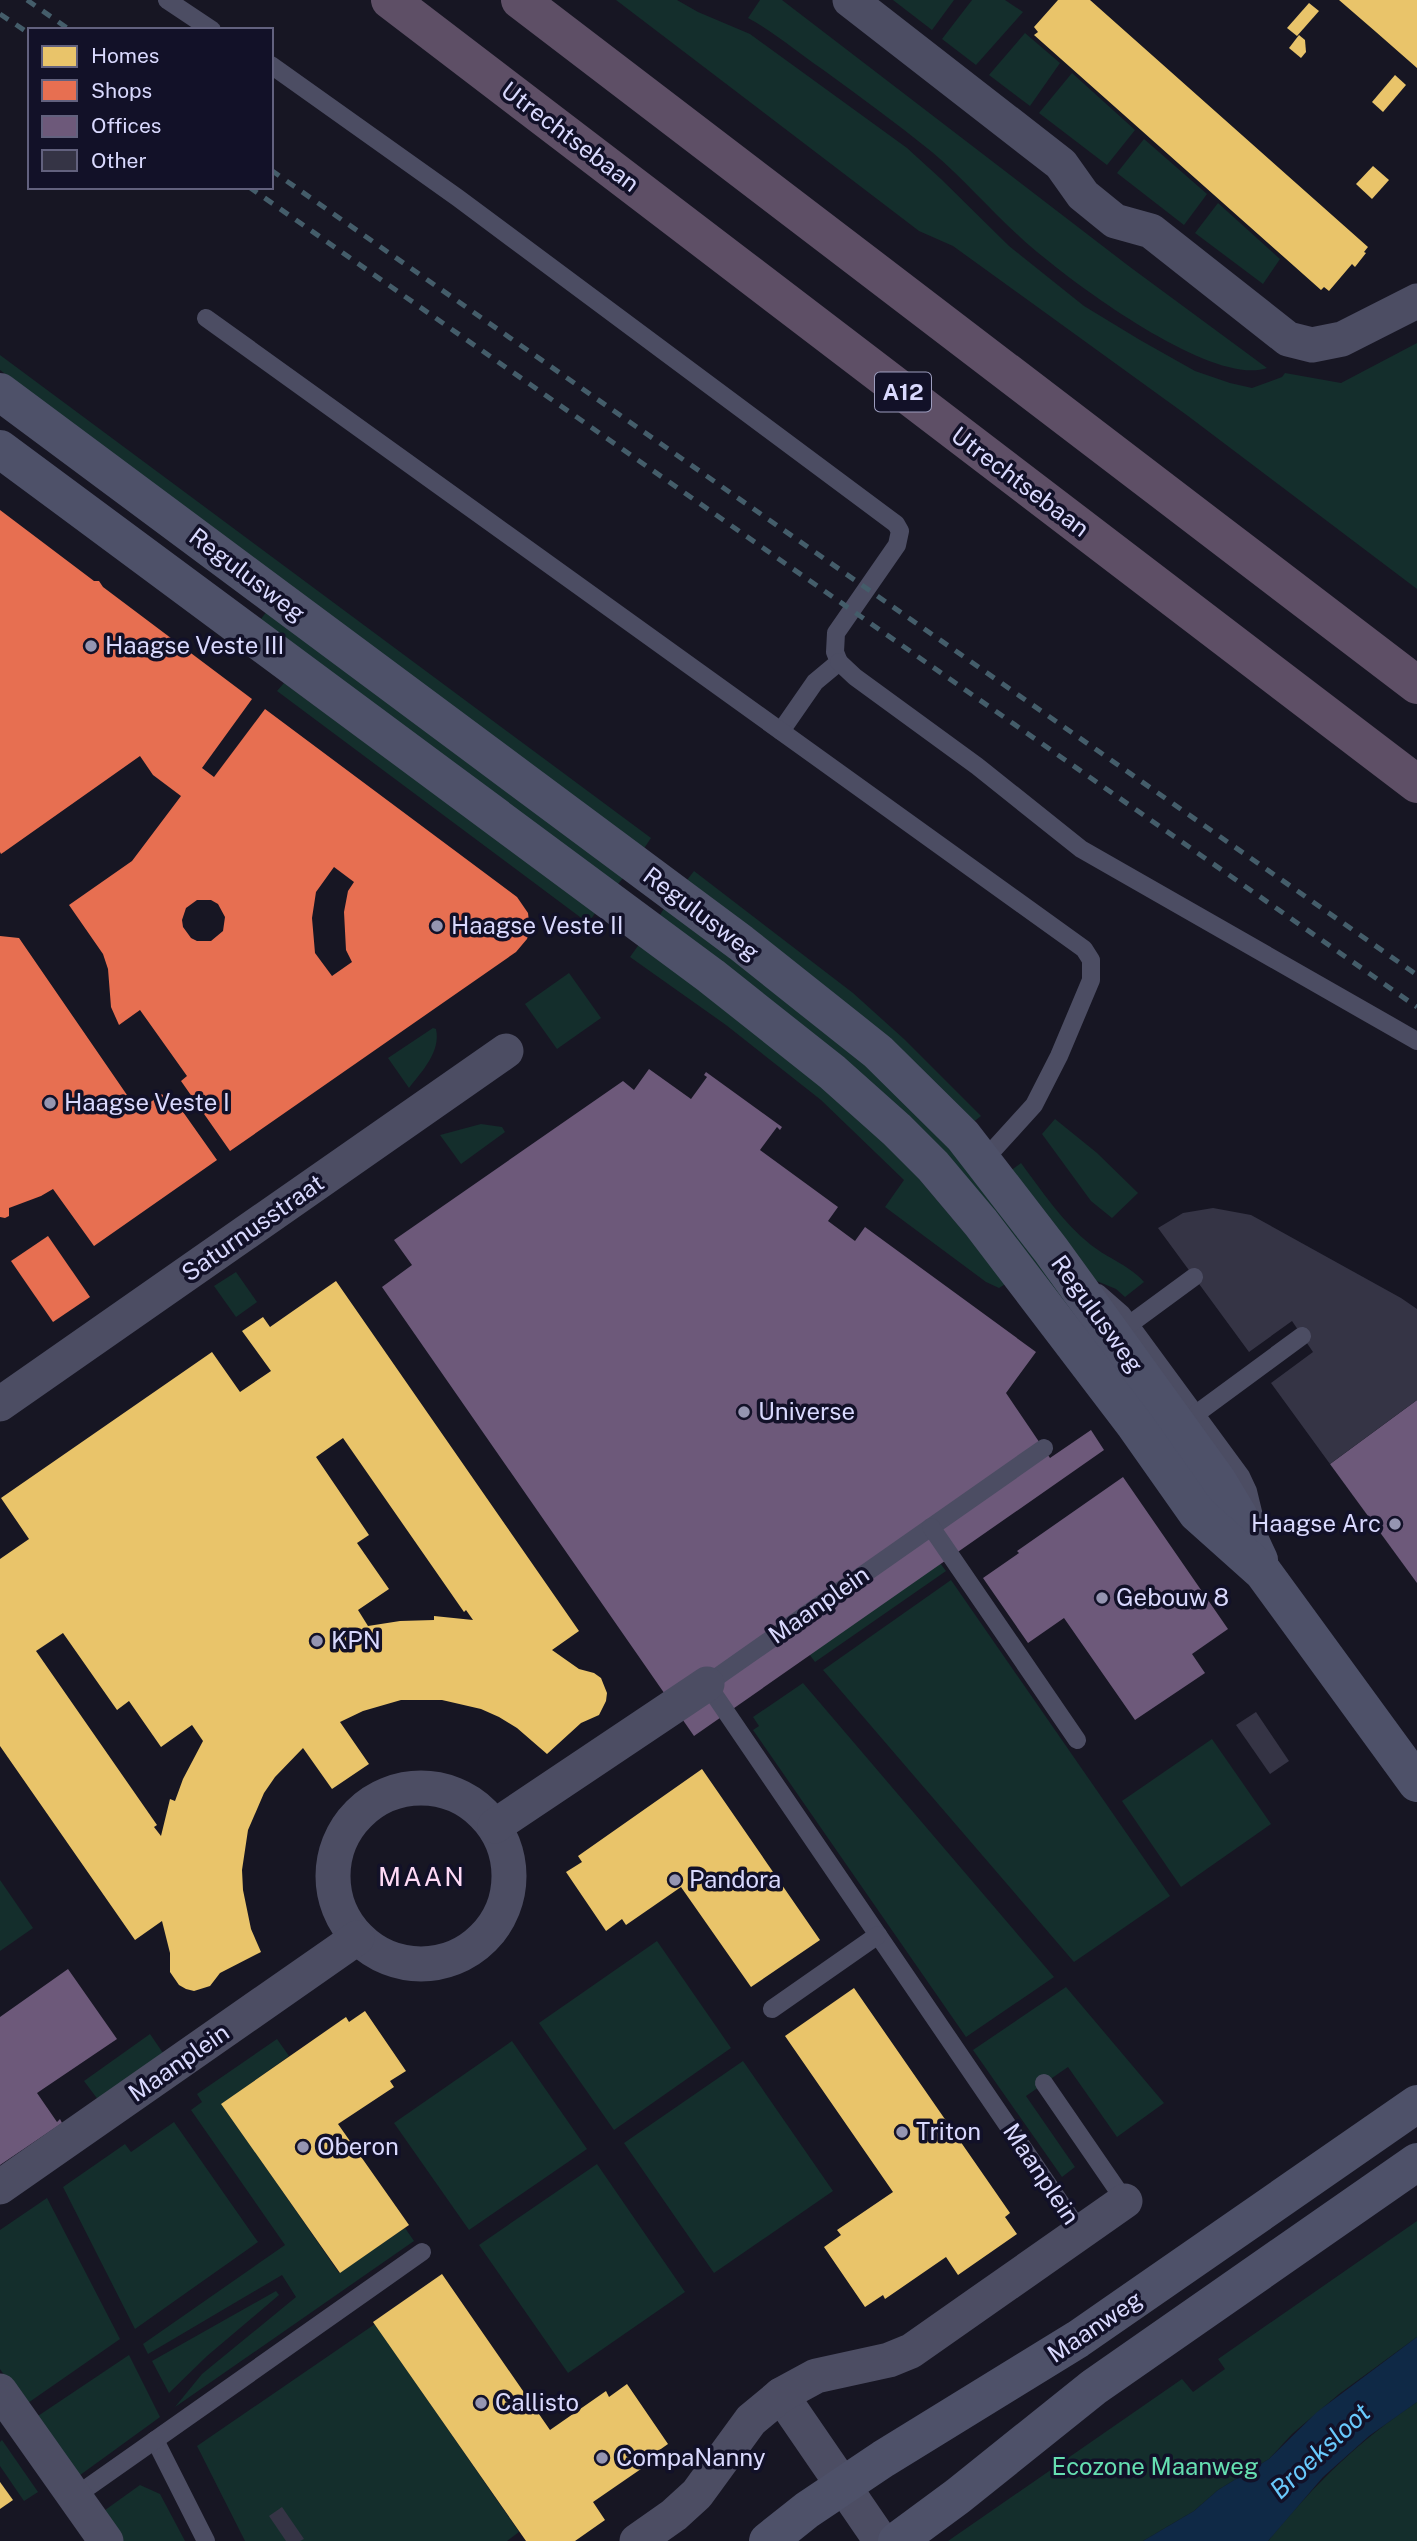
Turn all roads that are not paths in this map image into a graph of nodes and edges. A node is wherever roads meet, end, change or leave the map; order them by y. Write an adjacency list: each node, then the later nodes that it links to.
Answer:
1 (168, 0): 5 (lane)
2 (390, 0): 14 (highway, Utrechtsebaan / A12)
3 (520, 0): 12 (highway)
4 (849, 0): 7 (street)
5 (209, 28)
6 (273, 66): 11 (lane)
7 (1417, 301)
8 (206, 318): 13 (lane)
9 (0, 392): 17 (main road, Regulusweg)
10 (0, 449): 26 (main road, Regulusweg)
11 (839, 662): 13 (lane); 15 (lane)
12 (1417, 685)
13 (781, 731): 17 (lane)
14 (1417, 784)
15 (1417, 1041)
16 (506, 1051): 22 (street, Saturnusstraat)
17 (984, 1160): 19 (main road, Regulusweg)
18 (1194, 1277): 20 (lane)
19 (1071, 1280): 20 (lane); 26 (main road, Regulusweg)
20 (1130, 1324): 23 (lane)
21 (1302, 1336): 23 (lane)
22 (0, 1404)
23 (1196, 1414): 26 (lane)
24 (1044, 1448): 25 (lane, Maanplein)
25 (930, 1527): 27 (lane, Maanplein); 28 (lane)
26 (1263, 1572): 29 (main road, Regulusweg)
27 (707, 1684): 30 (street, Maanplein); 31 (lane, Maanplein)
28 (1077, 1740)
29 (1417, 1783)
30 (495, 1826): 32 (street); 32 (street)
31 (878, 1935): 33 (lane); 39 (lane, Maanplein)
32 (357, 1938): 37 (street, Maanplein)
33 (772, 2009)
34 (1044, 2083): 38 (lane)
35 (1417, 2104): 44 (main road, Maanweg)
36 (1417, 2162): 51 (main road, Maanweg)
37 (0, 2188)
38 (1125, 2201): 39 (street)
39 (1081, 2233): 42 (street, Maanplein)
40 (422, 2252): 43 (lane)
41 (0, 2391): 46 (street)
42 (781, 2395): 44 (street); 48 (street, Maanplein)
43 (155, 2440): 45 (lane); 47 (lane)
44 (844, 2486): 49 (main road, Maanweg); 50 (street)
45 (84, 2490)
46 (106, 2541)
47 (206, 2541)
48 (637, 2541)
49 (768, 2541)
50 (881, 2541)
51 (897, 2541)

